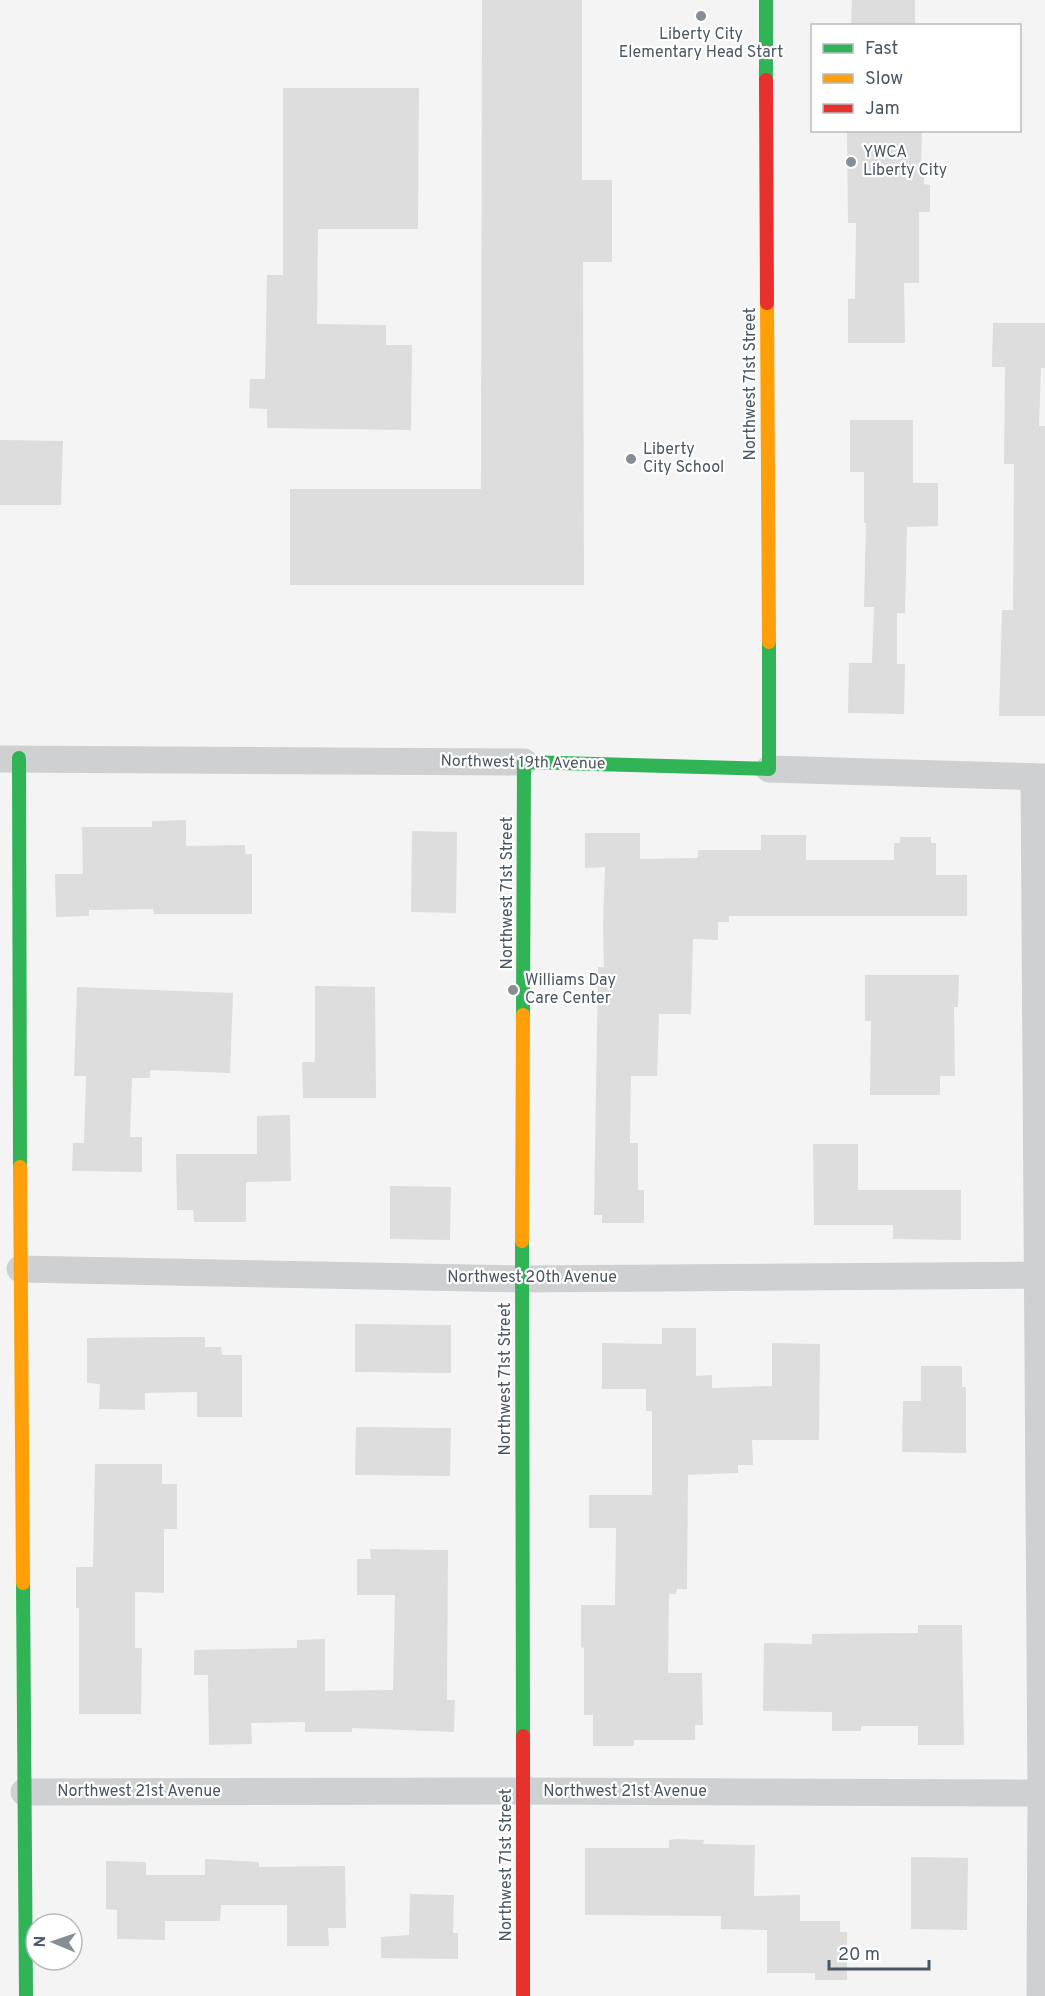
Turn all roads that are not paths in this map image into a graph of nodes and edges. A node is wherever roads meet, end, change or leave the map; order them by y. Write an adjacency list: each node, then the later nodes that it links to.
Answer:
1 (766, 0): 4 (street, Northwest 71st Street)
2 (9, 758): 3 (street, Northwest 19th Avenue); 6 (street)
3 (524, 762): 4 (street, Northwest 19th Avenue); 8 (street, Northwest 71st Street)
4 (769, 769): 5 (street, Northwest 19th Avenue)
5 (1039, 777): 7 (street)
6 (20, 1269): 8 (street, Northwest 20th Avenue); 10 (street)
7 (1042, 1275): 8 (street, Northwest 20th Avenue); 11 (street)
8 (522, 1279): 9 (street, Northwest 71st Street)
9 (524, 1791): 10 (street, Northwest 21st Avenue); 11 (street, Northwest 21st Avenue); 13 (street, Northwest 71st Street)
10 (24, 1792): 12 (street)
11 (1043, 1793): 14 (street)
12 (26, 1996)
13 (523, 1996)
14 (1040, 1996)

